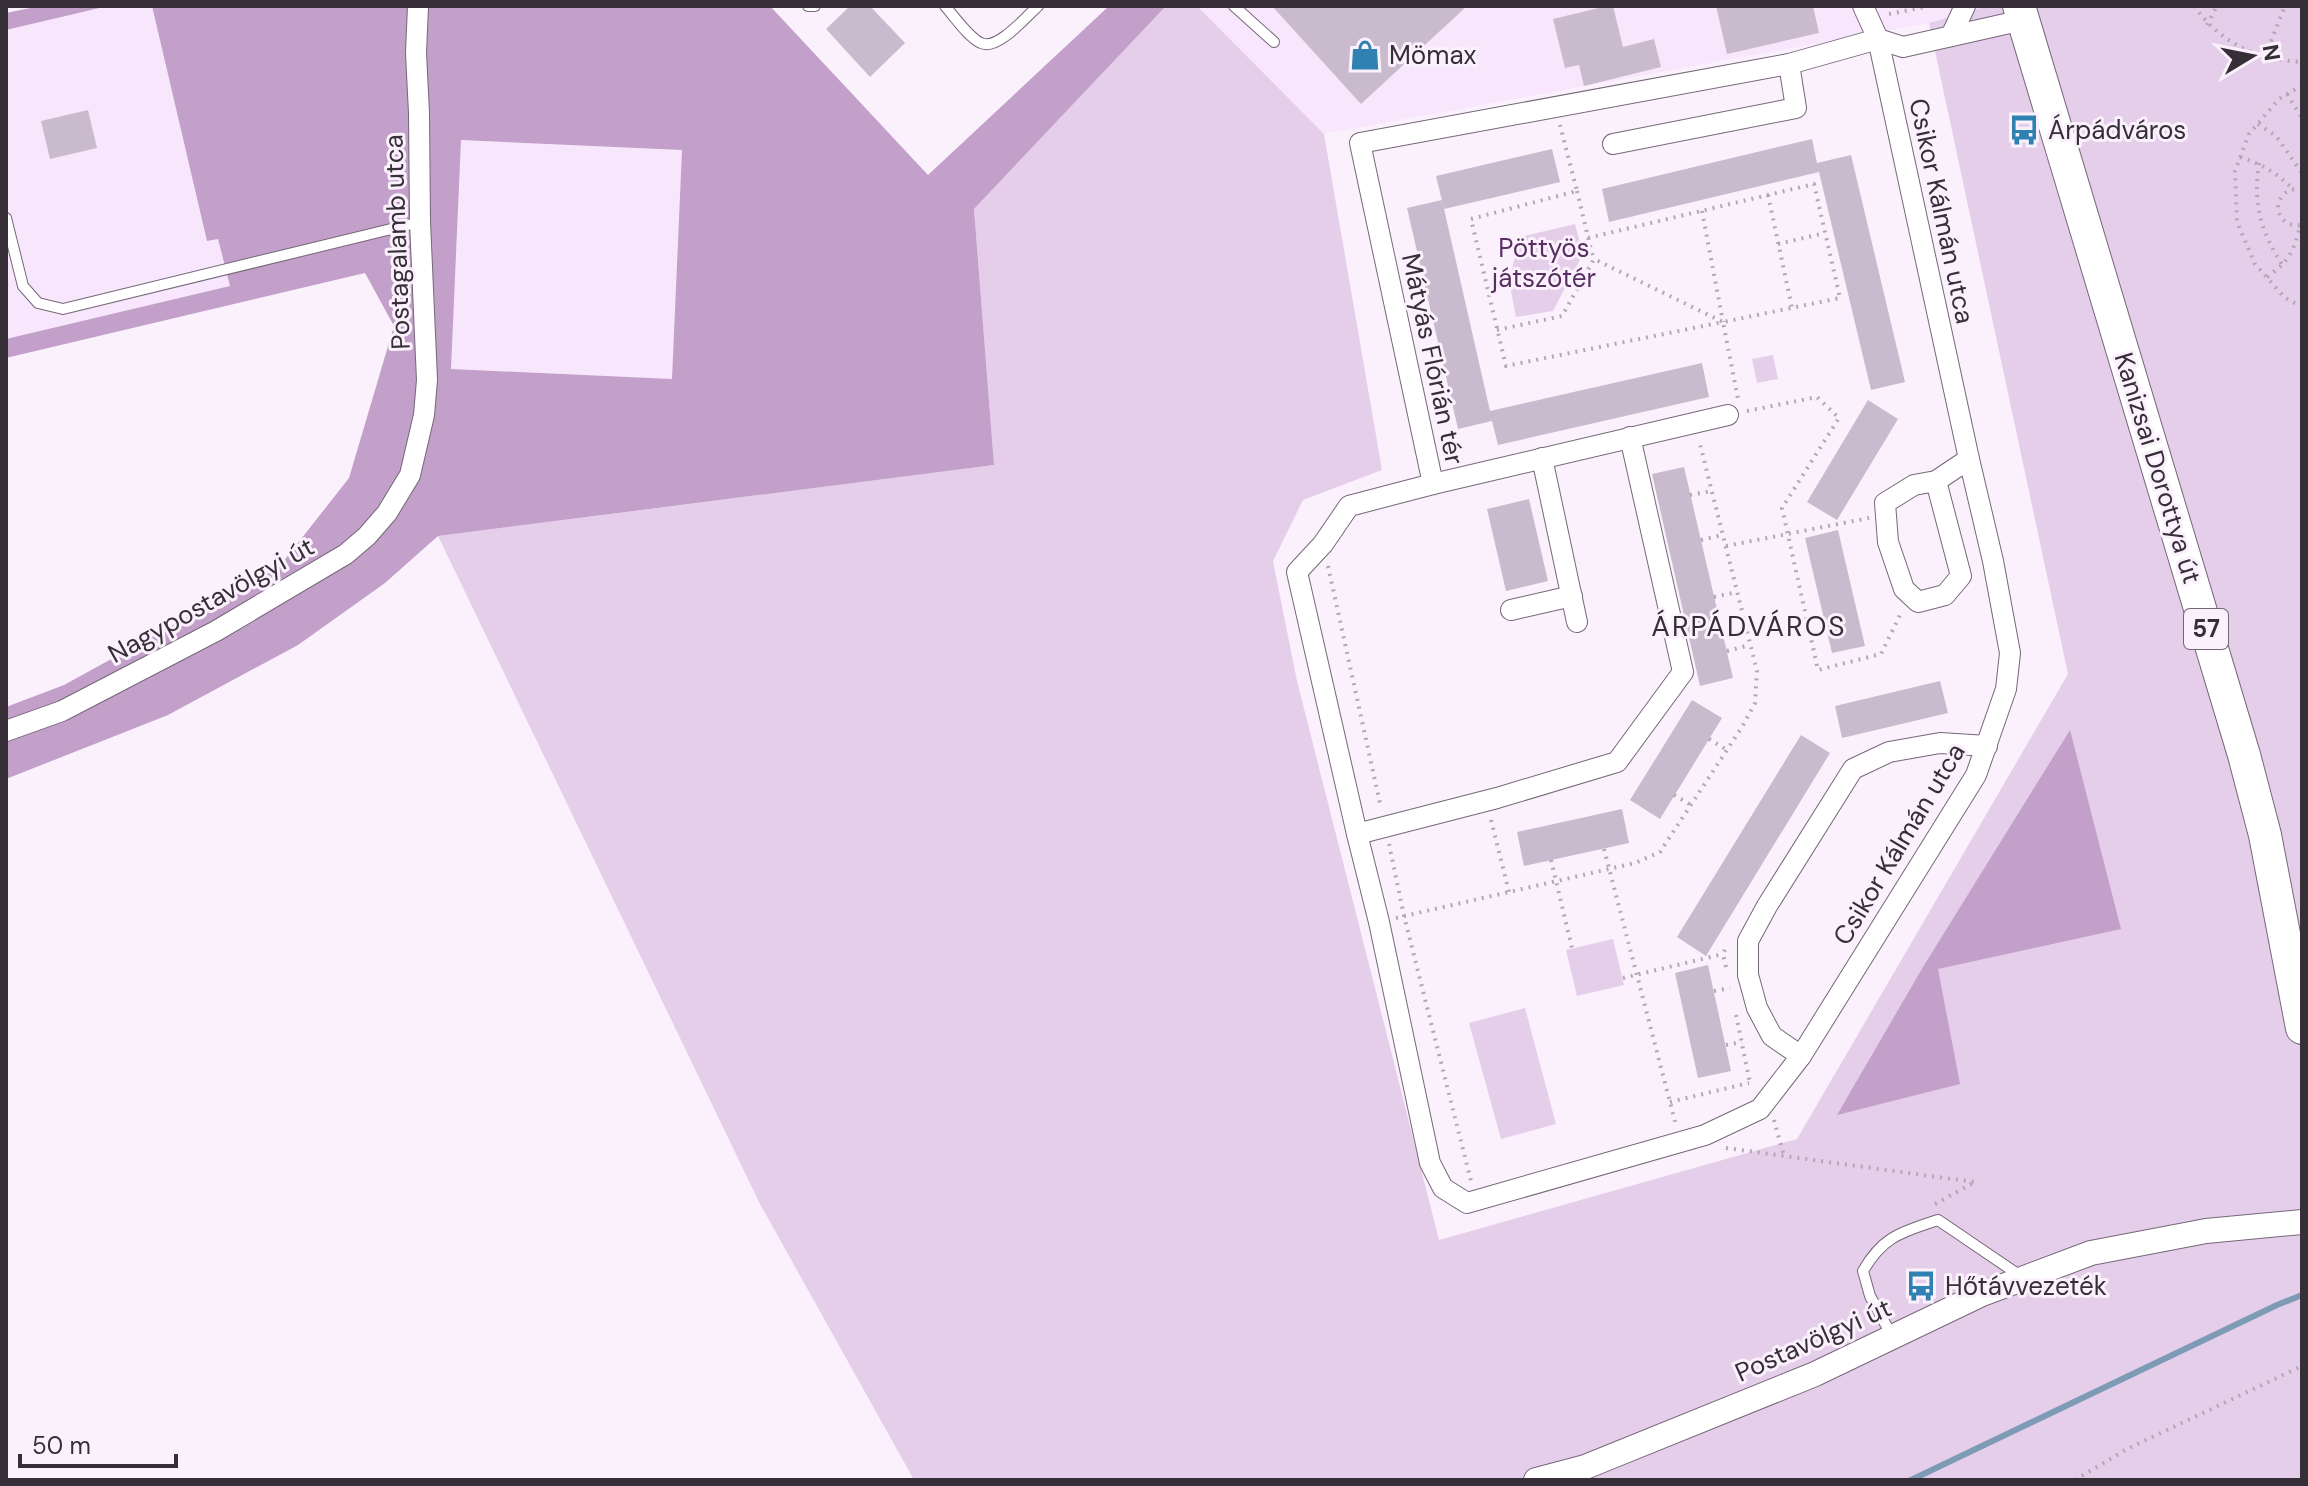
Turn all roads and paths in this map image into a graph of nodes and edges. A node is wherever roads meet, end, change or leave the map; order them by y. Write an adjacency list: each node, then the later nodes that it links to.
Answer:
1 (418, 6): 36 (street, Postagalamb utca)
2 (808, 6): 3 (lane)
3 (815, 6)
4 (945, 6): 5 (lane)
5 (1038, 6)
6 (1234, 6): 17 (lane)
7 (1930, 6): 12 (path)
8 (1965, 6): 15 (street)
9 (2194, 6): 14 (path)
10 (2217, 6): 14 (path)
11 (2285, 6): 18 (path)
12 (1866, 12): 16 (street, Csikor Kálmán utca)
13 (2021, 13): 15 (street); 89 (main road, Kanizsai Dorottya út / 57)
14 (2207, 25): 18 (path)
15 (1951, 36): 16 (street)
16 (1878, 39): 20 (street); 51 (street, Csikor Kálmán utca)
17 (1274, 42)
18 (2265, 56): 19 (path)
19 (2302, 62)
20 (1789, 64): 23 (street); 26 (street)
21 (2302, 85): 22 (path)
22 (2287, 94): 24 (path); 25 (path)
23 (1555, 107): 32 (path); 54 (street, Mátyás Flórián tér)
24 (2302, 118)
25 (2258, 124): 27 (path); 29 (path)
26 (1613, 144)
27 (2240, 157): 28 (path); 43 (path)
28 (2259, 163): 30 (path); 42 (path)
29 (2302, 173)
30 (2293, 189): 31 (path); 37 (path)
31 (2302, 190)
32 (1577, 191): 39 (path); 47 (path)
33 (1768, 195): 34 (path); 38 (path); 40 (path)
34 (1702, 211): 39 (path); 46 (path)
35 (6, 218): 36 (lane)
36 (420, 222): 52 (street, Postagalamb utca)
37 (2301, 225): 42 (path)
38 (1825, 233): 40 (path); 45 (path)
39 (1588, 238): 41 (path)
40 (1778, 244): 45 (path)
41 (1594, 259): 46 (path); 47 (path)
42 (2283, 266): 43 (path)
43 (2267, 277): 44 (path)
44 (2302, 307)
45 (1792, 308): 46 (path)
46 (1723, 322): 47 (path); 58 (path)
47 (1497, 330)
48 (1728, 415): 49 (street, Mátyás Flórián tér)
49 (1630, 437): 50 (street, Mátyás Flórián tér); 76 (street)
50 (1542, 458): 54 (street, Mátyás Flórián tér); 65 (street)
51 (1969, 459): 53 (street); 73 (street, Csikor Kálmán utca)
52 (410, 475): 71 (street, Nagypostavölgyi út)
53 (1936, 481): 57 (street); 64 (street)
54 (1433, 484): 61 (street)
55 (1712, 491): 56 (path)
56 (1690, 495)
57 (1886, 514): 58 (path); 64 (street)
58 (1788, 534): 62 (path); 64 (path)
59 (1723, 535): 60 (path)
60 (1701, 540)
61 (1323, 544): 78 (path); 79 (street)
62 (1726, 546)
63 (1737, 592): 66 (path)
64 (1911, 595)
65 (1572, 596): 67 (street); 68 (street)
66 (1714, 597)
67 (1511, 610)
68 (1577, 622)
69 (1750, 645): 70 (path)
70 (1727, 651)
71 (6, 731)
72 (1709, 739): 74 (path)
73 (1987, 746): 84 (street); 92 (street, Csikor Kálmán utca)
74 (1727, 750)
75 (1674, 795): 77 (path)
76 (1486, 801): 78 (street); 82 (path)
77 (1691, 805)
78 (1385, 828): 79 (street); 99 (path)
79 (1357, 834): 99 (street)
80 (1604, 849): 85 (path)
81 (1551, 860): 83 (path)
82 (1509, 892)
83 (1572, 948)
84 (1748, 948): 85 (path); 92 (street)
85 (1636, 975): 86 (path); 95 (path)
86 (1623, 978)
87 (1730, 988): 88 (path)
88 (1714, 991)
89 (2302, 1028)
90 (1742, 1042): 91 (path)
91 (1726, 1045)
92 (1801, 1056): 93 (street, Csikor Kálmán utca)
93 (1787, 1074): 94 (street, Csikor Kálmán utca); 95 (path)
94 (1768, 1098): 96 (street, Csikor Kálmán utca); 98 (path)
95 (1670, 1102): 96 (path)
96 (1681, 1143): 99 (street, Csikor Kálmán utca)
97 (1730, 1149): 98 (path)
98 (1784, 1156): 100 (path)
99 (1476, 1200)
100 (1934, 1205)
101 (2302, 1222): 102 (street, Postavölgyi út)
102 (2023, 1278): 103 (street, Postavölgyi út); 103 (lane)
103 (1892, 1337): 105 (street, Postavölgyi út)
104 (2302, 1366): 106 (path)
105 (1536, 1480)
106 (2075, 1480)

